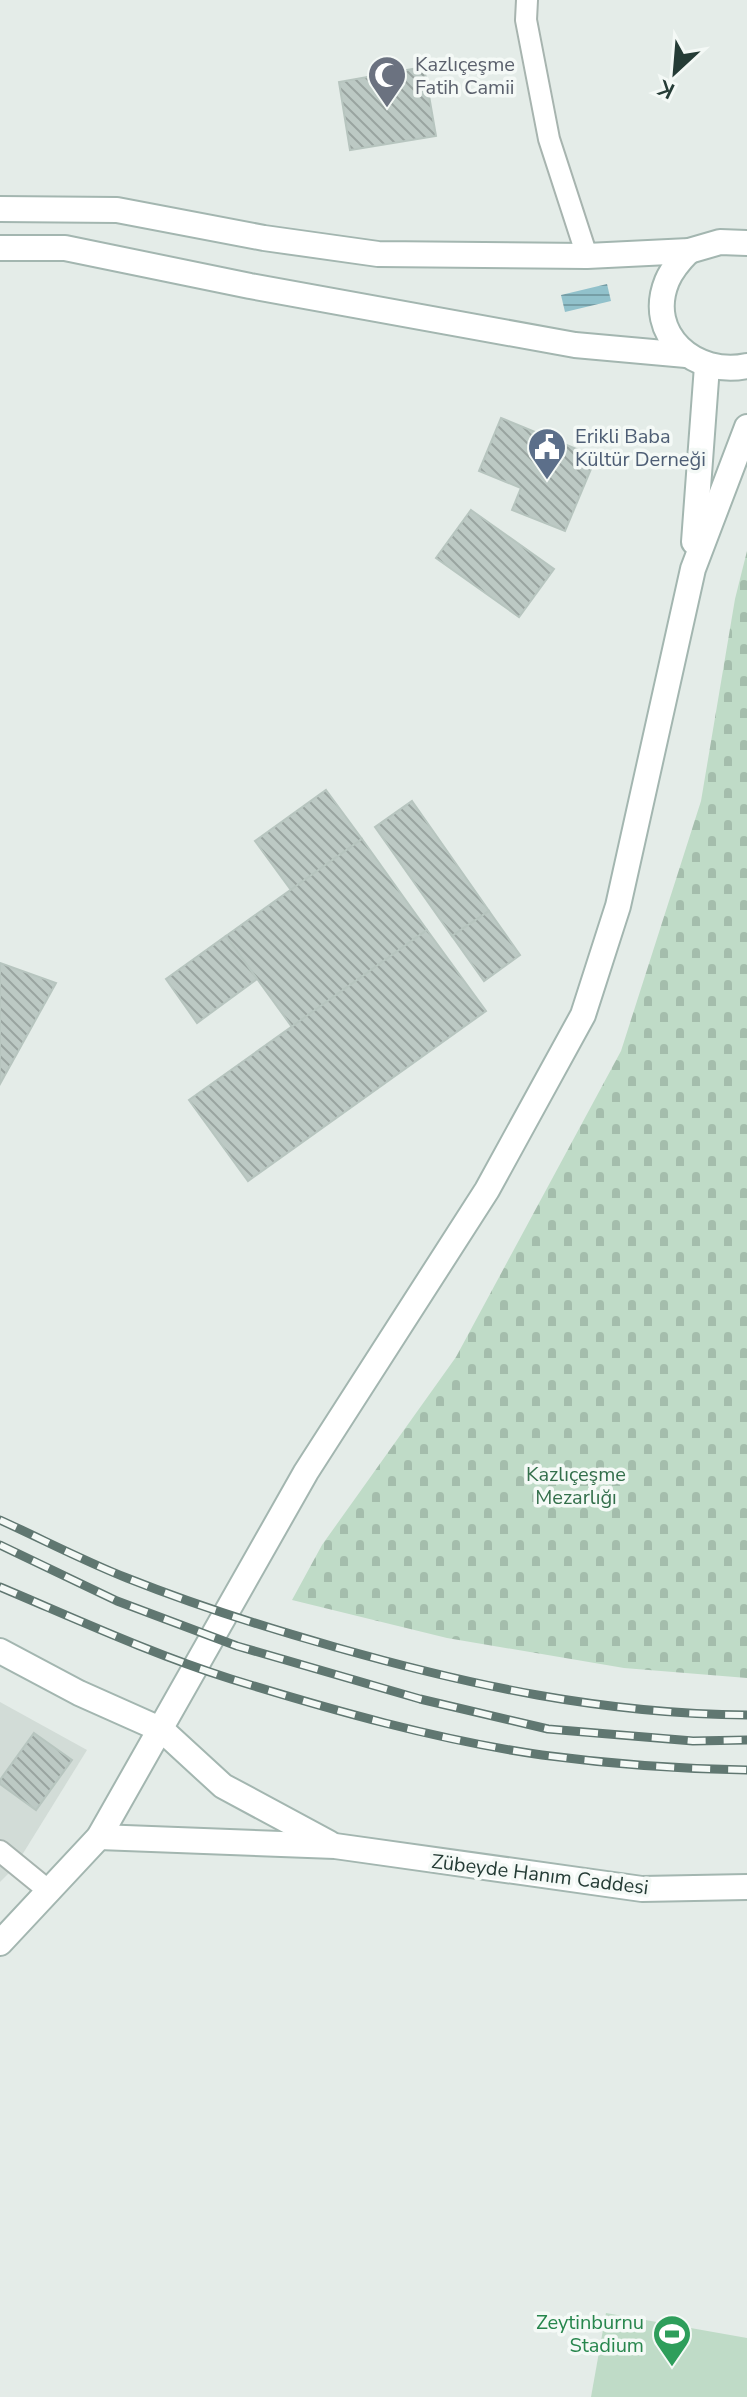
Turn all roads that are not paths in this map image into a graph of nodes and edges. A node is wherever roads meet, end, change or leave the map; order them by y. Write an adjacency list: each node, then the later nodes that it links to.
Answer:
1 (527, 0): 6 (lane)
2 (0, 209): 6 (street)
3 (747, 243): 5 (street)
4 (0, 248): 7 (street)
5 (689, 251): 6 (street); 7 (street)
6 (587, 256)
7 (696, 360): 8 (street); 10 (street)
8 (747, 366)
9 (747, 427): 10 (street)
10 (693, 569): 12 (street)
11 (0, 1651): 12 (street)
12 (162, 1730): 13 (street); 14 (street)
13 (99, 1837): 14 (street); 17 (street)
14 (335, 1846): 16 (street, Zübeyde Hanım Caddesi)
15 (0, 1851): 17 (lane)
16 (747, 1887)
17 (49, 1891): 18 (street)
18 (0, 1943)

